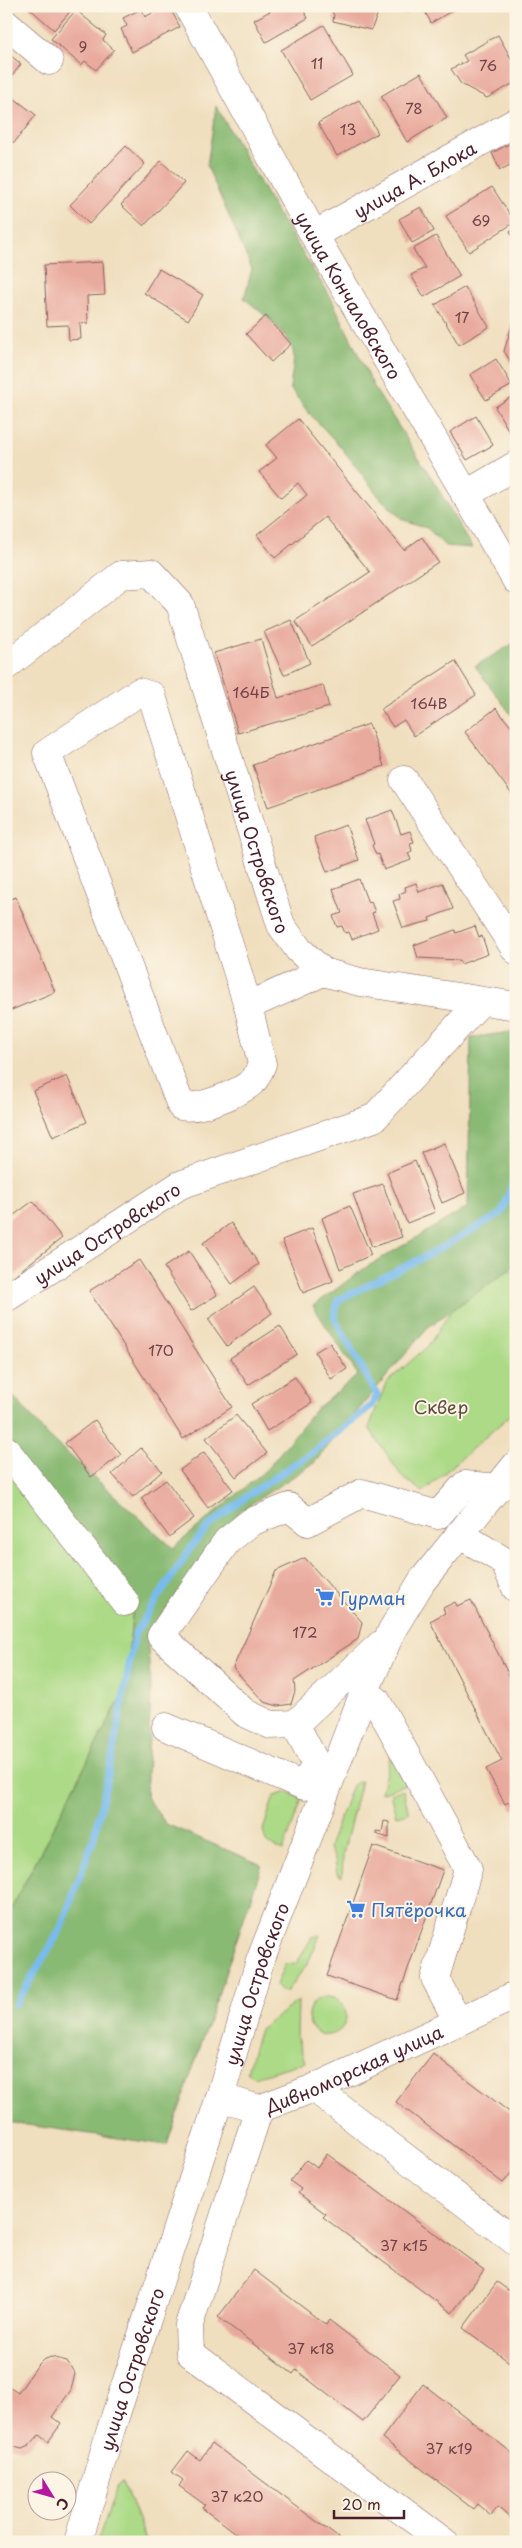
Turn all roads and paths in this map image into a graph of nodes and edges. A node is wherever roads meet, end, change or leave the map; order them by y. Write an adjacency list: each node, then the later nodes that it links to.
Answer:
1 (188, 6): 5 (street, улица Кончаловского)
2 (6, 24): 3 (street)
3 (50, 62)
4 (516, 122): 5 (street, улица А. Блока)
5 (314, 235): 7 (street, улица Кончаловского)
6 (516, 465): 7 (street)
7 (465, 494): 8 (street, улица Кончаловского)
8 (516, 580)
9 (6, 666): 12 (street, улица Островского)
10 (404, 780): 11 (street)
11 (516, 950)
12 (323, 972): 13 (street, улица Островского); 14 (street)
13 (480, 1002): 15 (street, улица Островского); 16 (street, улица Островского)
14 (248, 1006): 14 (street)
15 (516, 1006)
16 (6, 1298)
17 (6, 1450): 23 (street)
18 (516, 1465): 19 (street, улица Островского)
19 (498, 1488): 20 (street, улица Островского); 26 (street)
20 (459, 1534): 21 (street); 24 (street, улица Островского)
21 (510, 1555): 22 (street)
22 (516, 1588)
23 (125, 1602)
24 (389, 1637): 25 (street, улица Островского); 26 (street)
25 (364, 1695): 28 (street, улица Островского); 30 (street, Дивноморская улица)
26 (294, 1724): 28 (street)
27 (166, 1727): 28 (street)
28 (320, 1780): 32 (street, улица Островского)
29 (516, 1996): 30 (street, Дивноморская улица)
30 (458, 2022): 31 (street, Дивноморская улица)
31 (314, 2088): 33 (street, Дивноморская улица); 34 (street)
32 (220, 2097): 33 (street, Дивноморская улица); 35 (street, улица Островского)
33 (259, 2109): 36 (street)
34 (516, 2242)
35 (78, 2542)
36 (444, 2542)

